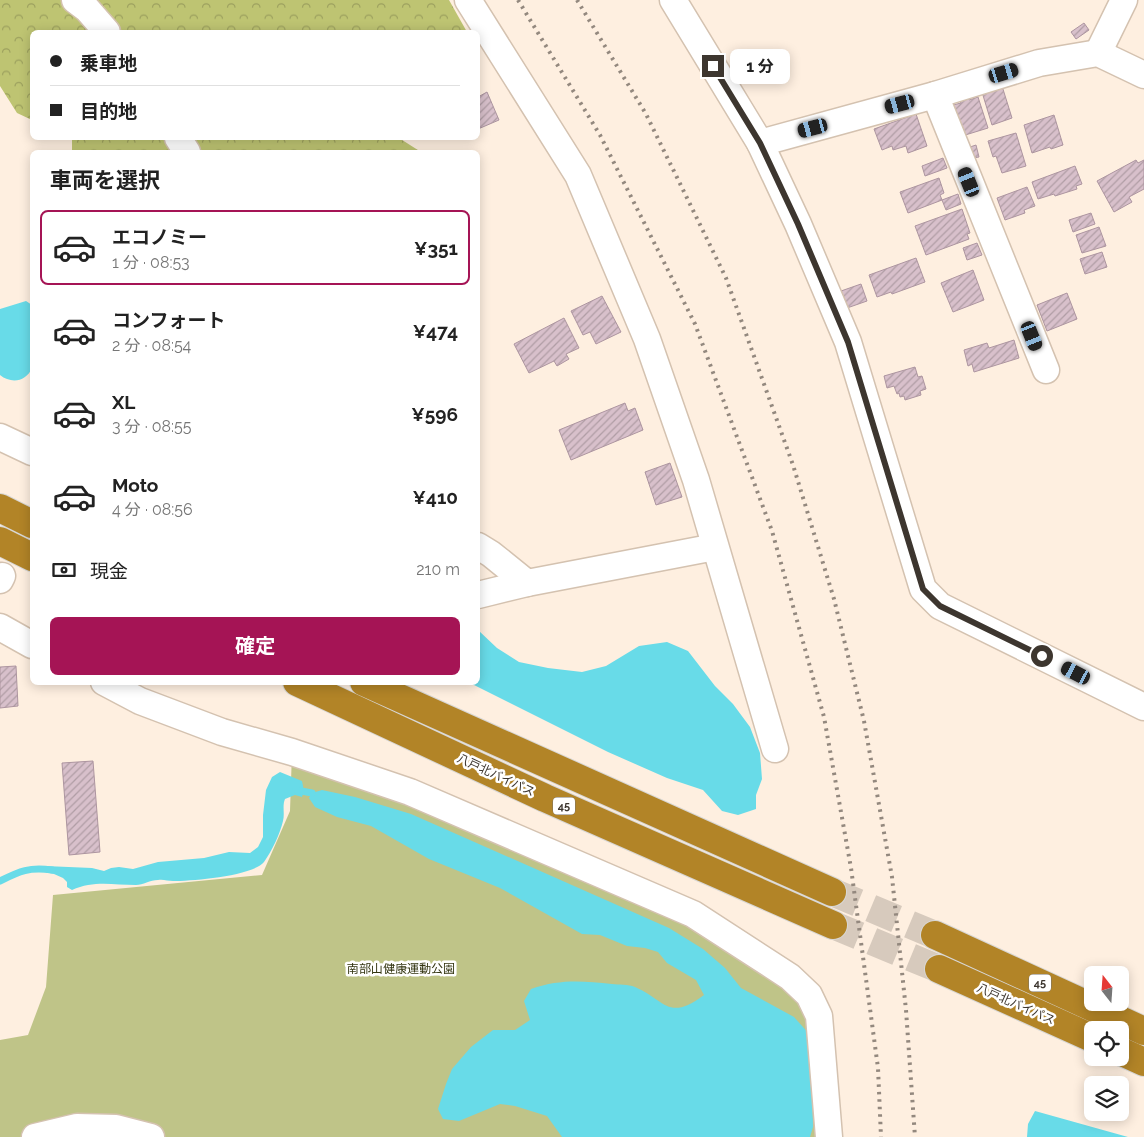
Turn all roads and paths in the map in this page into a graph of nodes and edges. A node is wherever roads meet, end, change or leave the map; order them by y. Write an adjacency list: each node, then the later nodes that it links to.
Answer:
1 (76, 0): 5 (street)
2 (468, 0): 17 (street)
3 (673, 0): 9 (street)
4 (1124, 0): 6 (street)
5 (105, 30)
6 (1098, 53): 7 (street); 8 (street)
7 (1144, 75)
8 (935, 95): 9 (street); 10 (street)
9 (760, 143): 26 (street)
10 (1046, 370)
11 (0, 437): 12 (street)
12 (30, 451)
13 (0, 508): 14 (highway)
14 (30, 523)
15 (0, 541): 18 (highway)
16 (480, 547): 19 (street)
17 (715, 547): 19 (street); 27 (street)
18 (30, 555)
19 (527, 583): 20 (street)
20 (480, 595)
21 (0, 627): 22 (street)
22 (30, 644)
23 (110, 685): 38 (street)
24 (303, 685): 29 (highway, 八戸北バイパス / 45)
25 (371, 685): 28 (highway)
26 (1144, 707)
27 (776, 749)
28 (832, 892)
29 (833, 925)
30 (936, 935): 32 (highway, 45)
31 (938, 969): 33 (highway, 八戸北バイパス / 45)
32 (1144, 1031)
33 (1084, 1034)
34 (1129, 1055): 35 (highway)
35 (1144, 1062)
36 (35, 1137): 37 (street)
37 (151, 1137)
38 (829, 1137)

